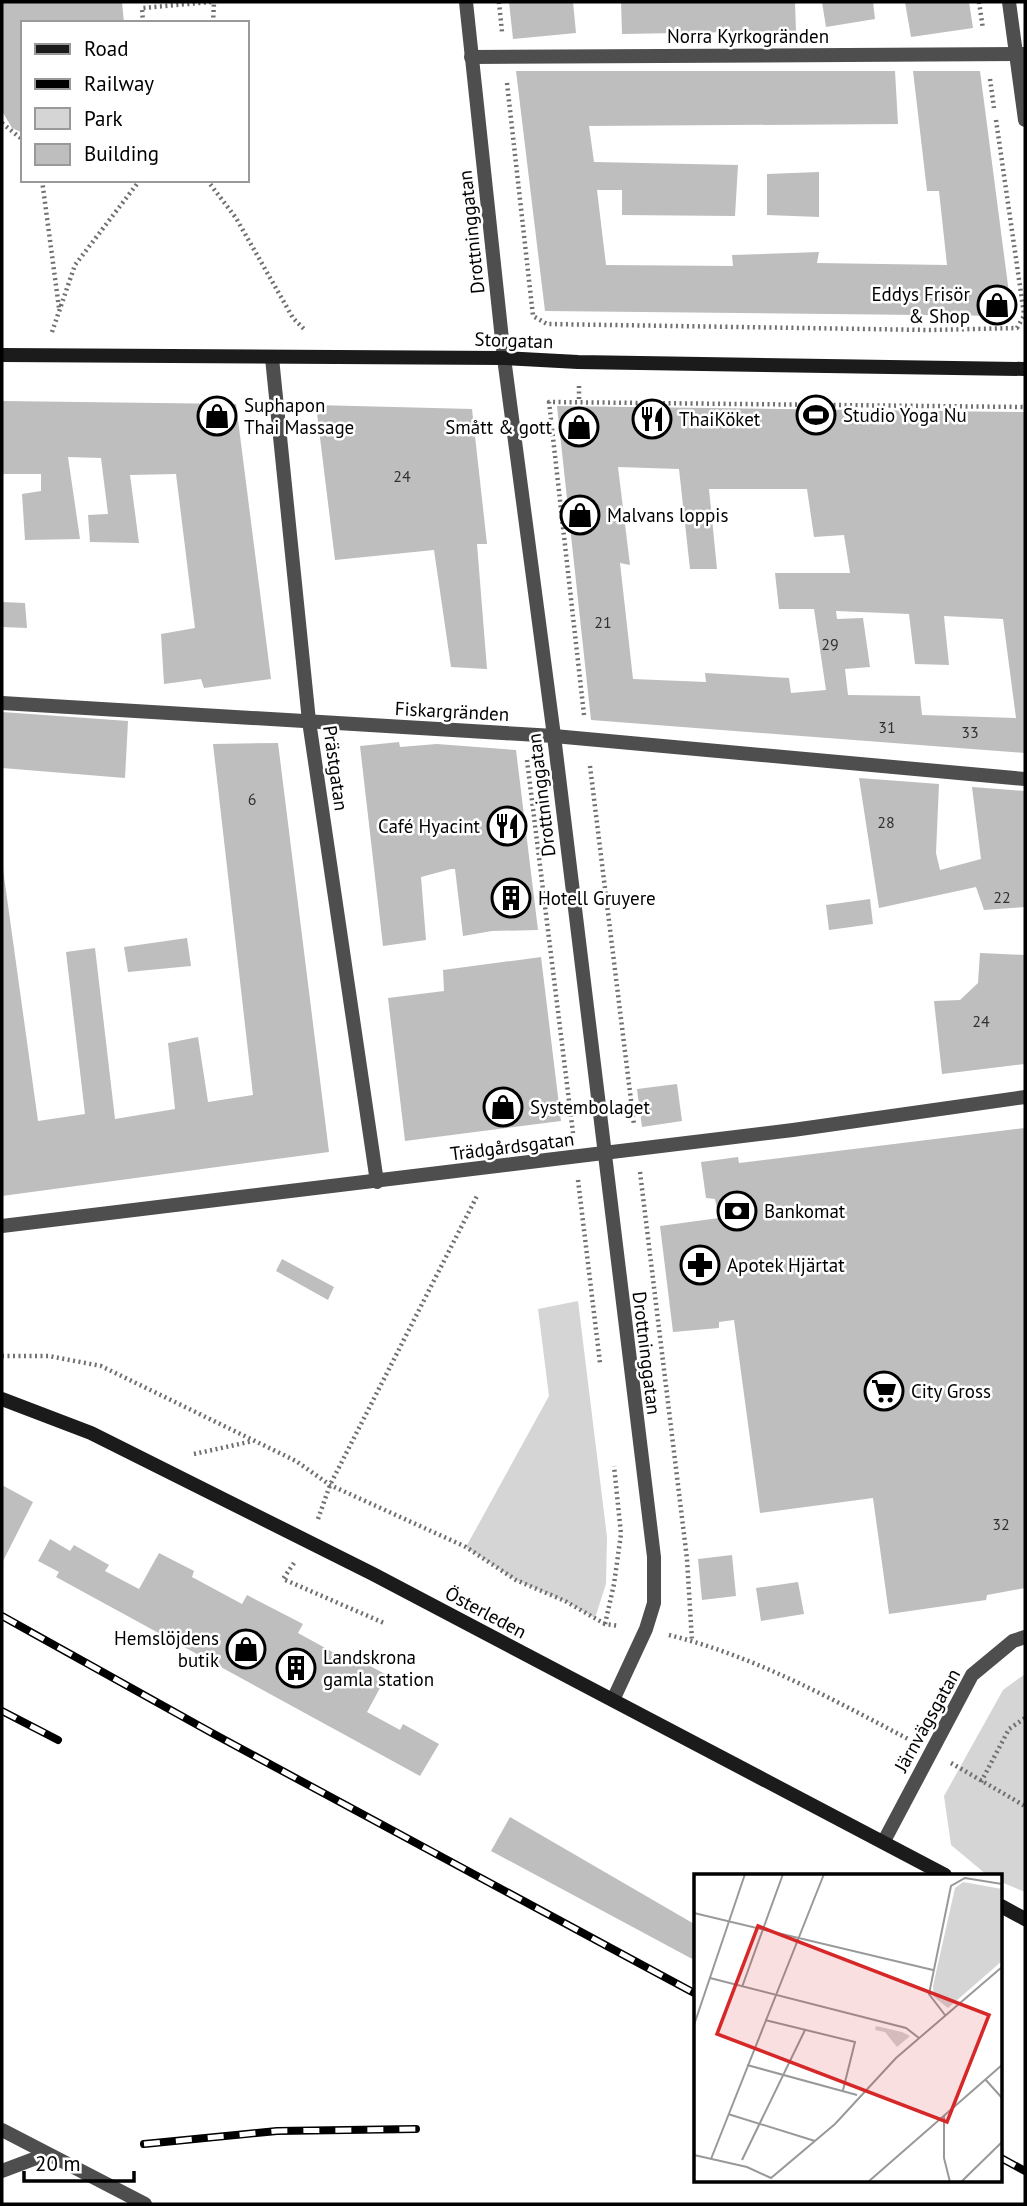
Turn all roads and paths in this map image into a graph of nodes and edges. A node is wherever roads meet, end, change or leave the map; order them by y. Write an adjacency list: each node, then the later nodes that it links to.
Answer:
1 (212, 2): 6 (path); 7 (path)
2 (466, 2): 10 (street, Drottninggatan)
3 (499, 2): 11 (path)
4 (979, 2): 8 (path)
5 (1009, 2): 9 (street)
6 (143, 21)
7 (213, 21)
8 (986, 54): 9 (street, Norra Kyrkogränden); 11 (street, Norra Kyrkogränden); 19 (path)
9 (1021, 54): 12 (street)
10 (471, 57): 11 (street, Norra Kyrkogränden); 24 (street, Drottninggatan)
11 (505, 57): 19 (path)
12 (1025, 120)
13 (2, 123): 14 (path)
14 (21, 138)
15 (42, 182): 18 (path)
16 (138, 182): 18 (path)
17 (209, 182): 23 (path)
18 (59, 313): 21 (path)
19 (1025, 314)
20 (2, 355): 21 (street, Storgatan)
21 (44, 355): 22 (street, Storgatan)
22 (272, 358): 23 (street, Storgatan); 28 (street, Prästgatan)
23 (330, 358): 24 (street, Storgatan)
24 (504, 358): 25 (street, Storgatan); 30 (street, Drottninggatan)
25 (1025, 369)
26 (1025, 407): 31 (path)
27 (2, 703): 28 (street, Fiskargränden)
28 (309, 721): 29 (street, Fiskargränden); 38 (street, Prästgatan)
29 (524, 734): 30 (street, Fiskargränden); 36 (path)
30 (554, 736): 31 (street, Fiskargränden); 35 (street, Drottninggatan)
31 (586, 739): 32 (street, Fiskargränden); 34 (path)
32 (1025, 779)
33 (1025, 1097): 34 (street, Trädgårdsgatan)
34 (637, 1150): 35 (street, Trädgårdsgatan); 52 (path)
35 (604, 1154): 36 (street, Trädgårdsgatan); 50 (street, Drottninggatan)
36 (576, 1157): 37 (street, Trädgårdsgatan); 41 (path)
37 (490, 1168): 38 (street, Trädgårdsgatan); 46 (path)
38 (377, 1182): 39 (street, Trädgårdsgatan)
39 (2, 1226)
40 (2, 1356): 43 (path)
41 (600, 1363)
42 (2, 1399): 47 (street, Österleden)
43 (255, 1440): 44 (path); 46 (path)
44 (187, 1450)
45 (614, 1466): 49 (path)
46 (330, 1485): 47 (path); 49 (path)
47 (309, 1542): 48 (path); 53 (street, Österleden)
48 (384, 1623)
49 (605, 1625): 50 (path)
50 (646, 1629): 52 (path); 53 (street, Drottninggatan)
51 (1025, 1637): 55 (street, Järnvägsgatan)
52 (692, 1640): 55 (path)
53 (613, 1700): 58 (street, Österleden)
54 (1025, 1718): 56 (path)
55 (930, 1750): 56 (path); 58 (street, Järnvägsgatan)
56 (981, 1782): 57 (path)
57 (1025, 1805)
58 (884, 1841): 59 (street, Österleden)
59 (943, 1874)
60 (1002, 1907): 61 (street)
61 (1025, 1919)
62 (2, 2130): 63 (street)
63 (47, 2154): 64 (street); 65 (street)
64 (2, 2171)
65 (145, 2204)

